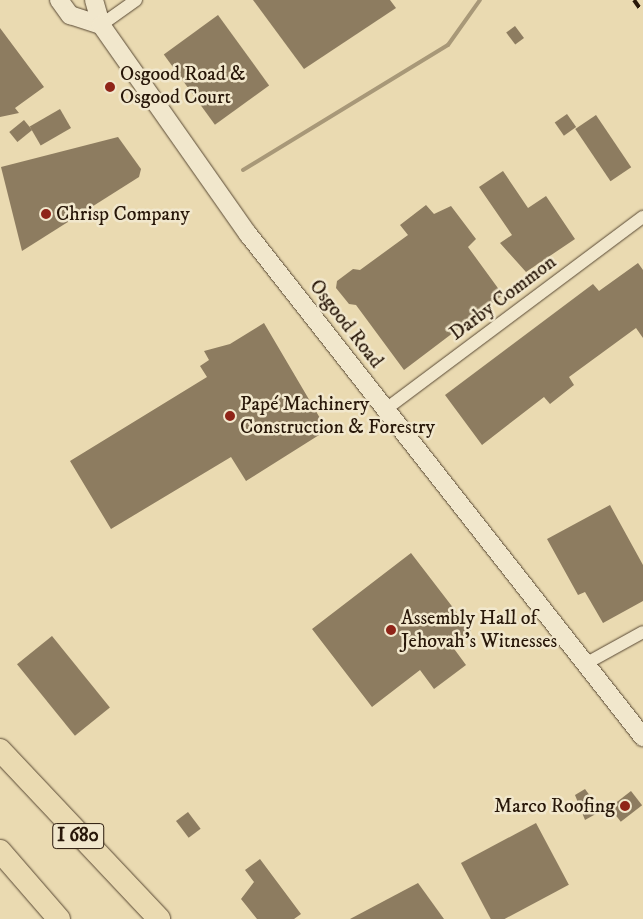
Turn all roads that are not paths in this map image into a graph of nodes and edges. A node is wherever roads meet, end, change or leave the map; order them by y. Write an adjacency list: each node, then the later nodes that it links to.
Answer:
1 (59, 0): 4 (main road)
2 (94, 0): 4 (main road, Osgood Road)
3 (136, 0): 4 (street)
4 (101, 25): 6 (main road, Osgood Road)
5 (643, 217): 6 (street, Darby Common)
6 (386, 409): 8 (main road, Osgood Road)
7 (643, 632): 8 (street)
8 (586, 664): 9 (main road, Osgood Road)
9 (643, 736)
10 (0, 750): 13 (highway, I 680)
11 (0, 851): 12 (highway)
12 (59, 919)
13 (159, 919)

